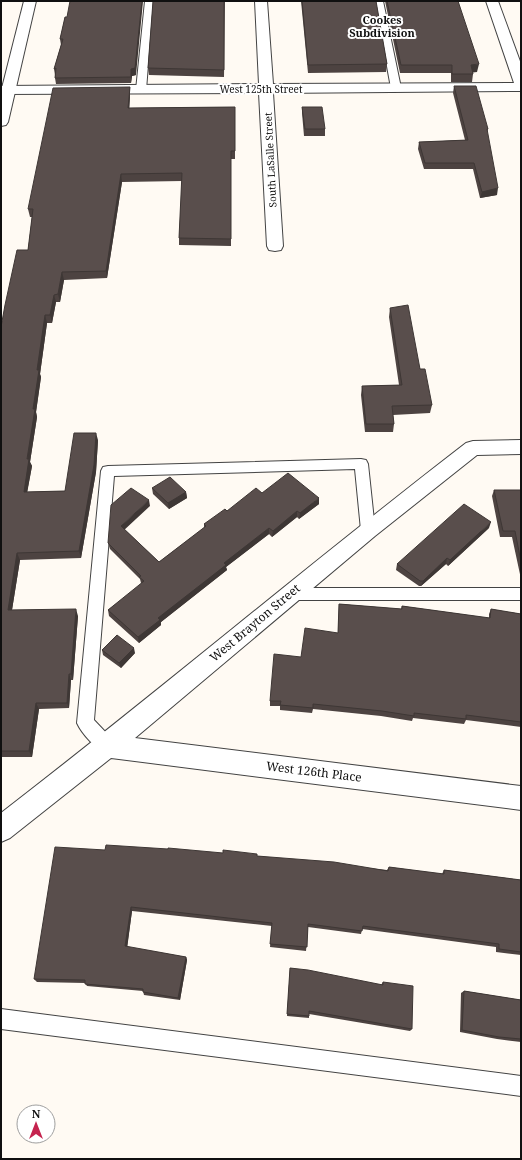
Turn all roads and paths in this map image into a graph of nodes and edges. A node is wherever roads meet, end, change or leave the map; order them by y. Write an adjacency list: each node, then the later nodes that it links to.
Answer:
1 (30, 1): 10 (street)
2 (149, 1): 11 (lane)
3 (262, 1): 9 (street, South LaSalle Street)
4 (379, 1): 7 (lane)
5 (492, 1): 6 (street)
6 (521, 83)
7 (396, 88): 8 (street, West 125th Street); 9 (street, West 125th Street)
8 (521, 88)
9 (266, 89): 11 (street, West 125th Street); 13 (street, South LaSalle Street)
10 (5, 90): 11 (street, West 125th Street); 12 (street)
11 (141, 90)
12 (1, 122)
13 (275, 246)
14 (521, 448): 15 (street, West Brayton Street)
15 (368, 530): 16 (street, West Brayton Street); 18 (lane)
16 (290, 594): 17 (lane); 18 (street, West Brayton Street)
17 (521, 594)
18 (107, 746): 19 (street, West 126th Place); 20 (street, West Brayton Street)
19 (521, 798)
20 (1, 829)
21 (1, 1020): 22 (lane)
22 (521, 1086)

